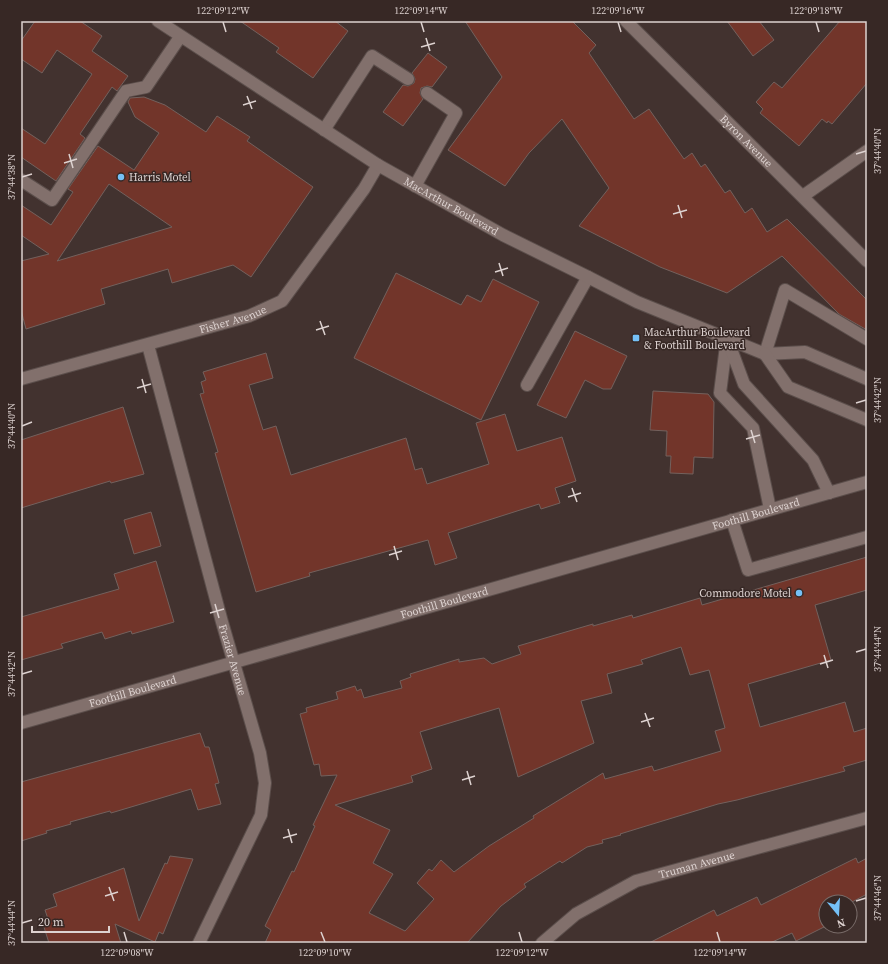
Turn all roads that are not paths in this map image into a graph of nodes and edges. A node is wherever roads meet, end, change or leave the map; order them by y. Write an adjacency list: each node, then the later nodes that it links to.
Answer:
1 (158, 21): 3 (street, MacArthur Boulevard)
2 (626, 21): 11 (street, Byron Avenue)
3 (180, 37): 6 (street, MacArthur Boulevard); 9 (street)
4 (408, 79): 6 (street)
5 (428, 93): 10 (street)
6 (324, 130): 8 (street, MacArthur Boulevard)
7 (867, 151): 11 (street)
8 (378, 165): 10 (street, MacArthur Boulevard); 16 (street, Fisher Avenue)
9 (21, 180)
10 (415, 186): 13 (street, MacArthur Boulevard)
11 (803, 196): 12 (street, Byron Avenue)
12 (867, 262)
13 (588, 277): 14 (street, MacArthur Boulevard); 20 (street)
14 (727, 338): 17 (street, MacArthur Boulevard); 23 (street); 24 (street)
15 (867, 339): 17 (street)
16 (148, 345): 18 (street, Fisher Avenue); 27 (street, Frazier Avenue)
17 (765, 354): 19 (street, MacArthur Boulevard); 21 (street)
18 (21, 379)
19 (867, 379)
20 (527, 385)
21 (867, 420)
22 (867, 482): 23 (street, Foothill Boulevard)
23 (829, 493): 24 (street, Foothill Boulevard)
24 (770, 509): 25 (street, Foothill Boulevard)
25 (732, 520): 26 (street); 27 (street, Foothill Boulevard)
26 (867, 537)
27 (235, 662): 28 (street, Foothill Boulevard); 30 (street, Frazier Avenue)
28 (21, 723)
29 (867, 818): 31 (street, Truman Avenue)
30 (199, 943)
31 (542, 943)

